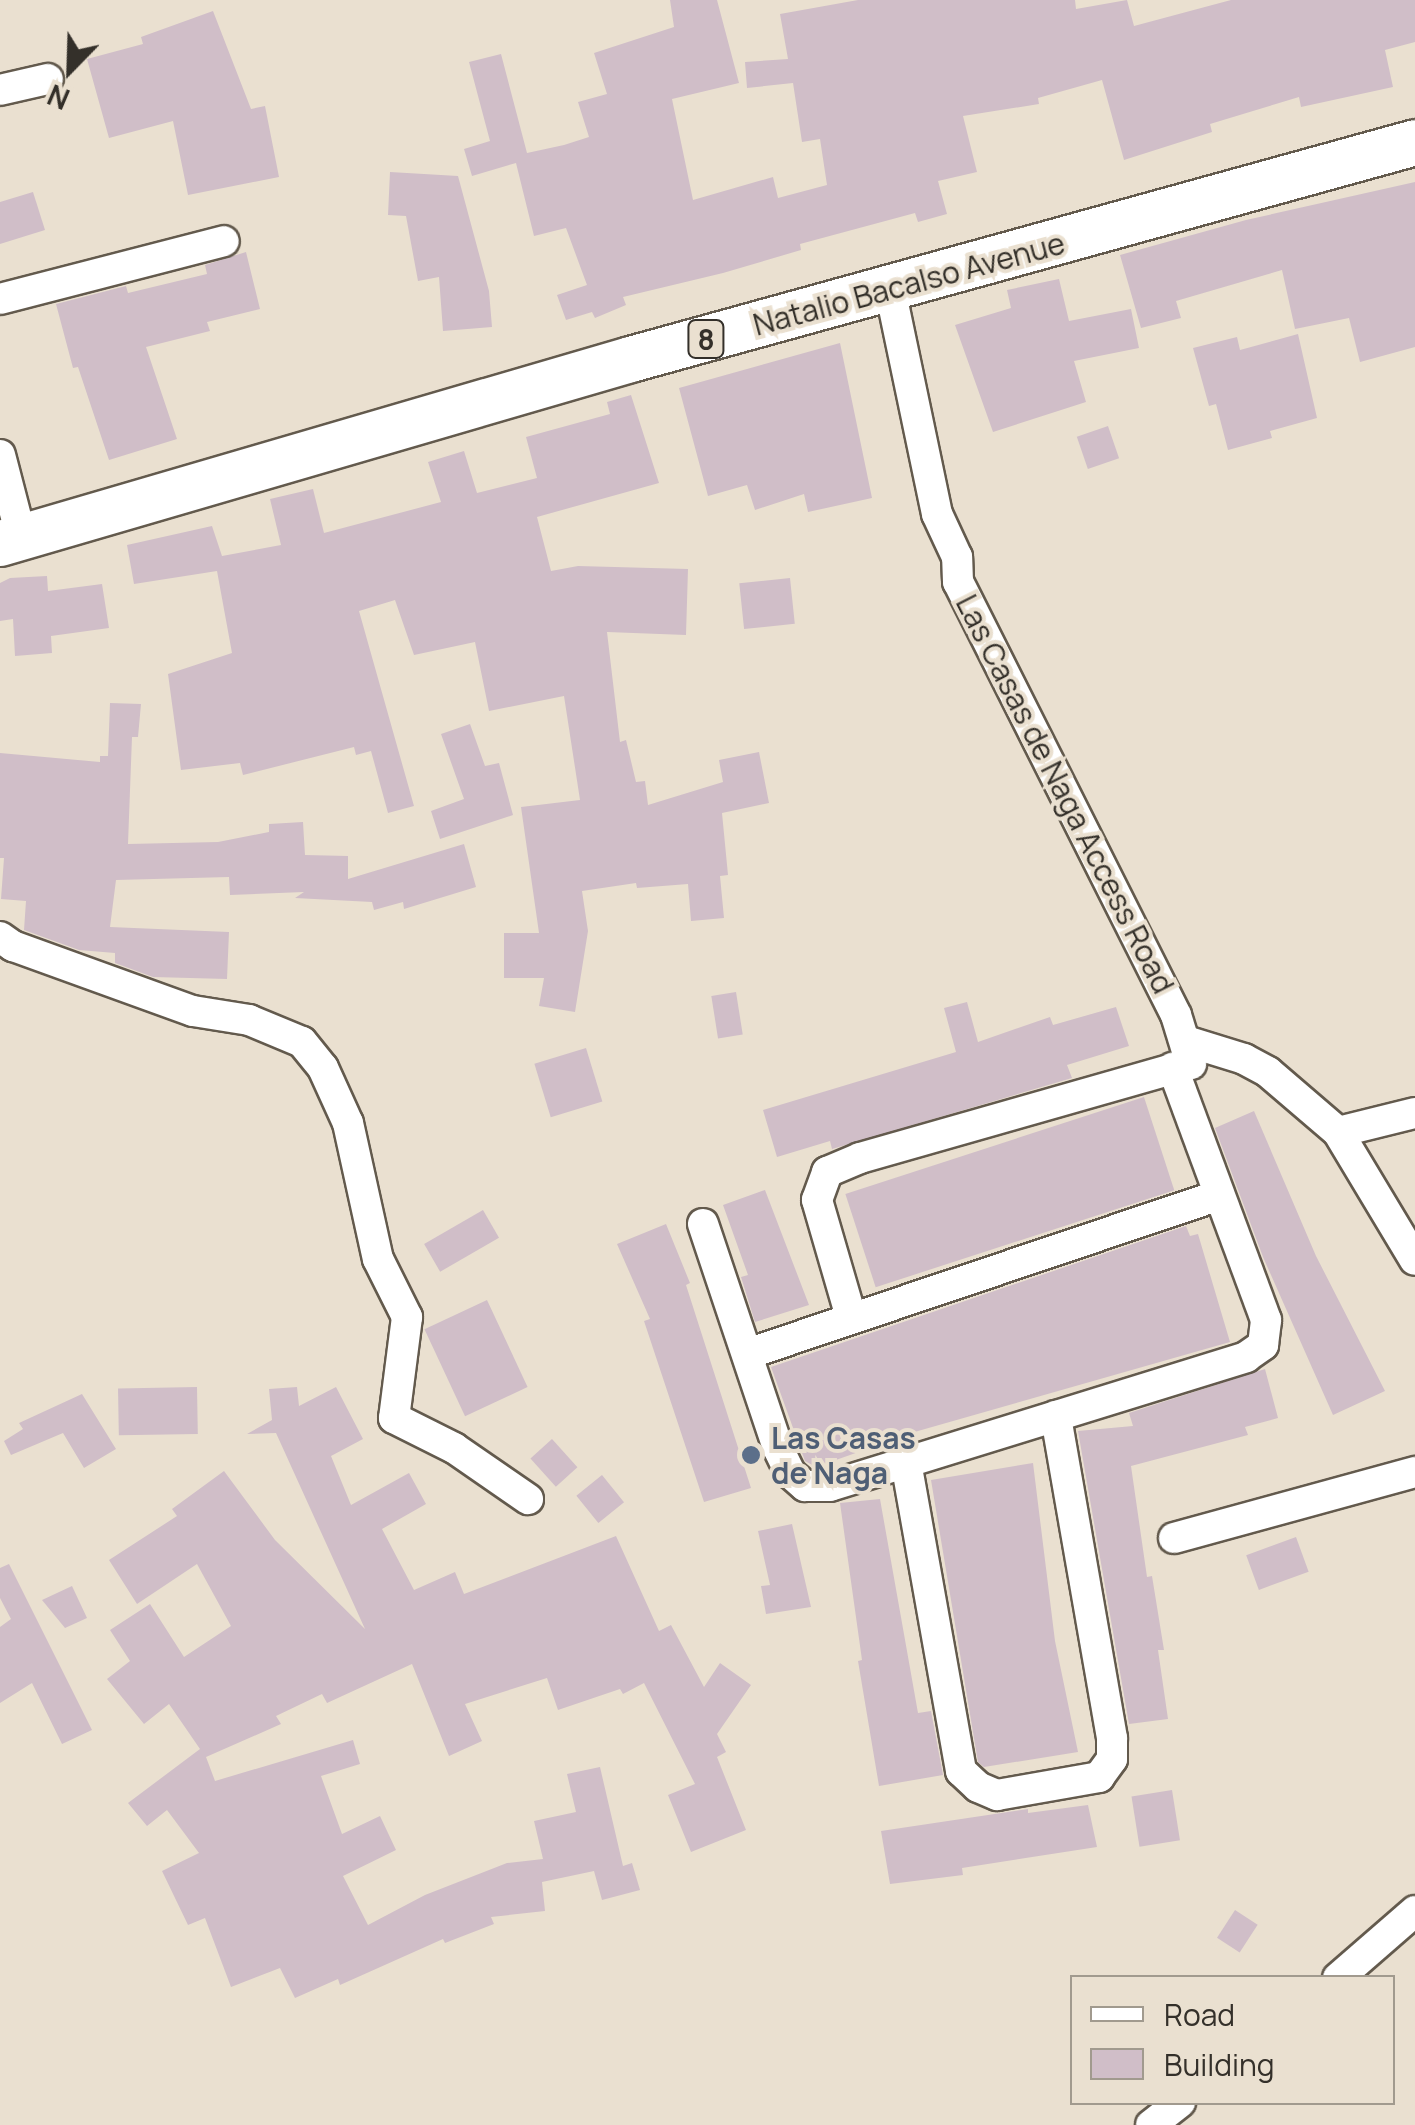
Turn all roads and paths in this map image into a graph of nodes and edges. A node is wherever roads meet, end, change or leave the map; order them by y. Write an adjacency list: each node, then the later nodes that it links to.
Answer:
1 (48, 79): 2 (street)
2 (0, 90)
3 (1415, 142): 5 (highway, Natalio Bacalso Avenue / 8)
4 (224, 242): 6 (street)
5 (890, 290): 8 (highway, Natalio Bacalso Avenue / 8); 10 (street, Las Casas de Naga Access Road)
6 (0, 299)
7 (0, 455): 8 (street)
8 (10, 539)
9 (0, 937): 21 (street)
10 (1183, 1058): 12 (street); 13 (street, Las Casas de Naga Access Road); 16 (street)
11 (1415, 1114): 12 (street)
12 (1338, 1132): 15 (street)
13 (1220, 1195): 16 (street); 18 (street, Las Casas de Naga Access Road)
14 (703, 1224): 17 (street)
15 (1415, 1260)
16 (851, 1317): 17 (street)
17 (747, 1354): 19 (street)
18 (1056, 1416): 19 (street); 19 (street)
19 (906, 1462)
20 (1415, 1472): 22 (street)
21 (528, 1499)
22 (1174, 1538)
23 (1415, 1911): 24 (street)
24 (1341, 1975)
25 (1176, 2105): 26 (street)
26 (1151, 2125)

